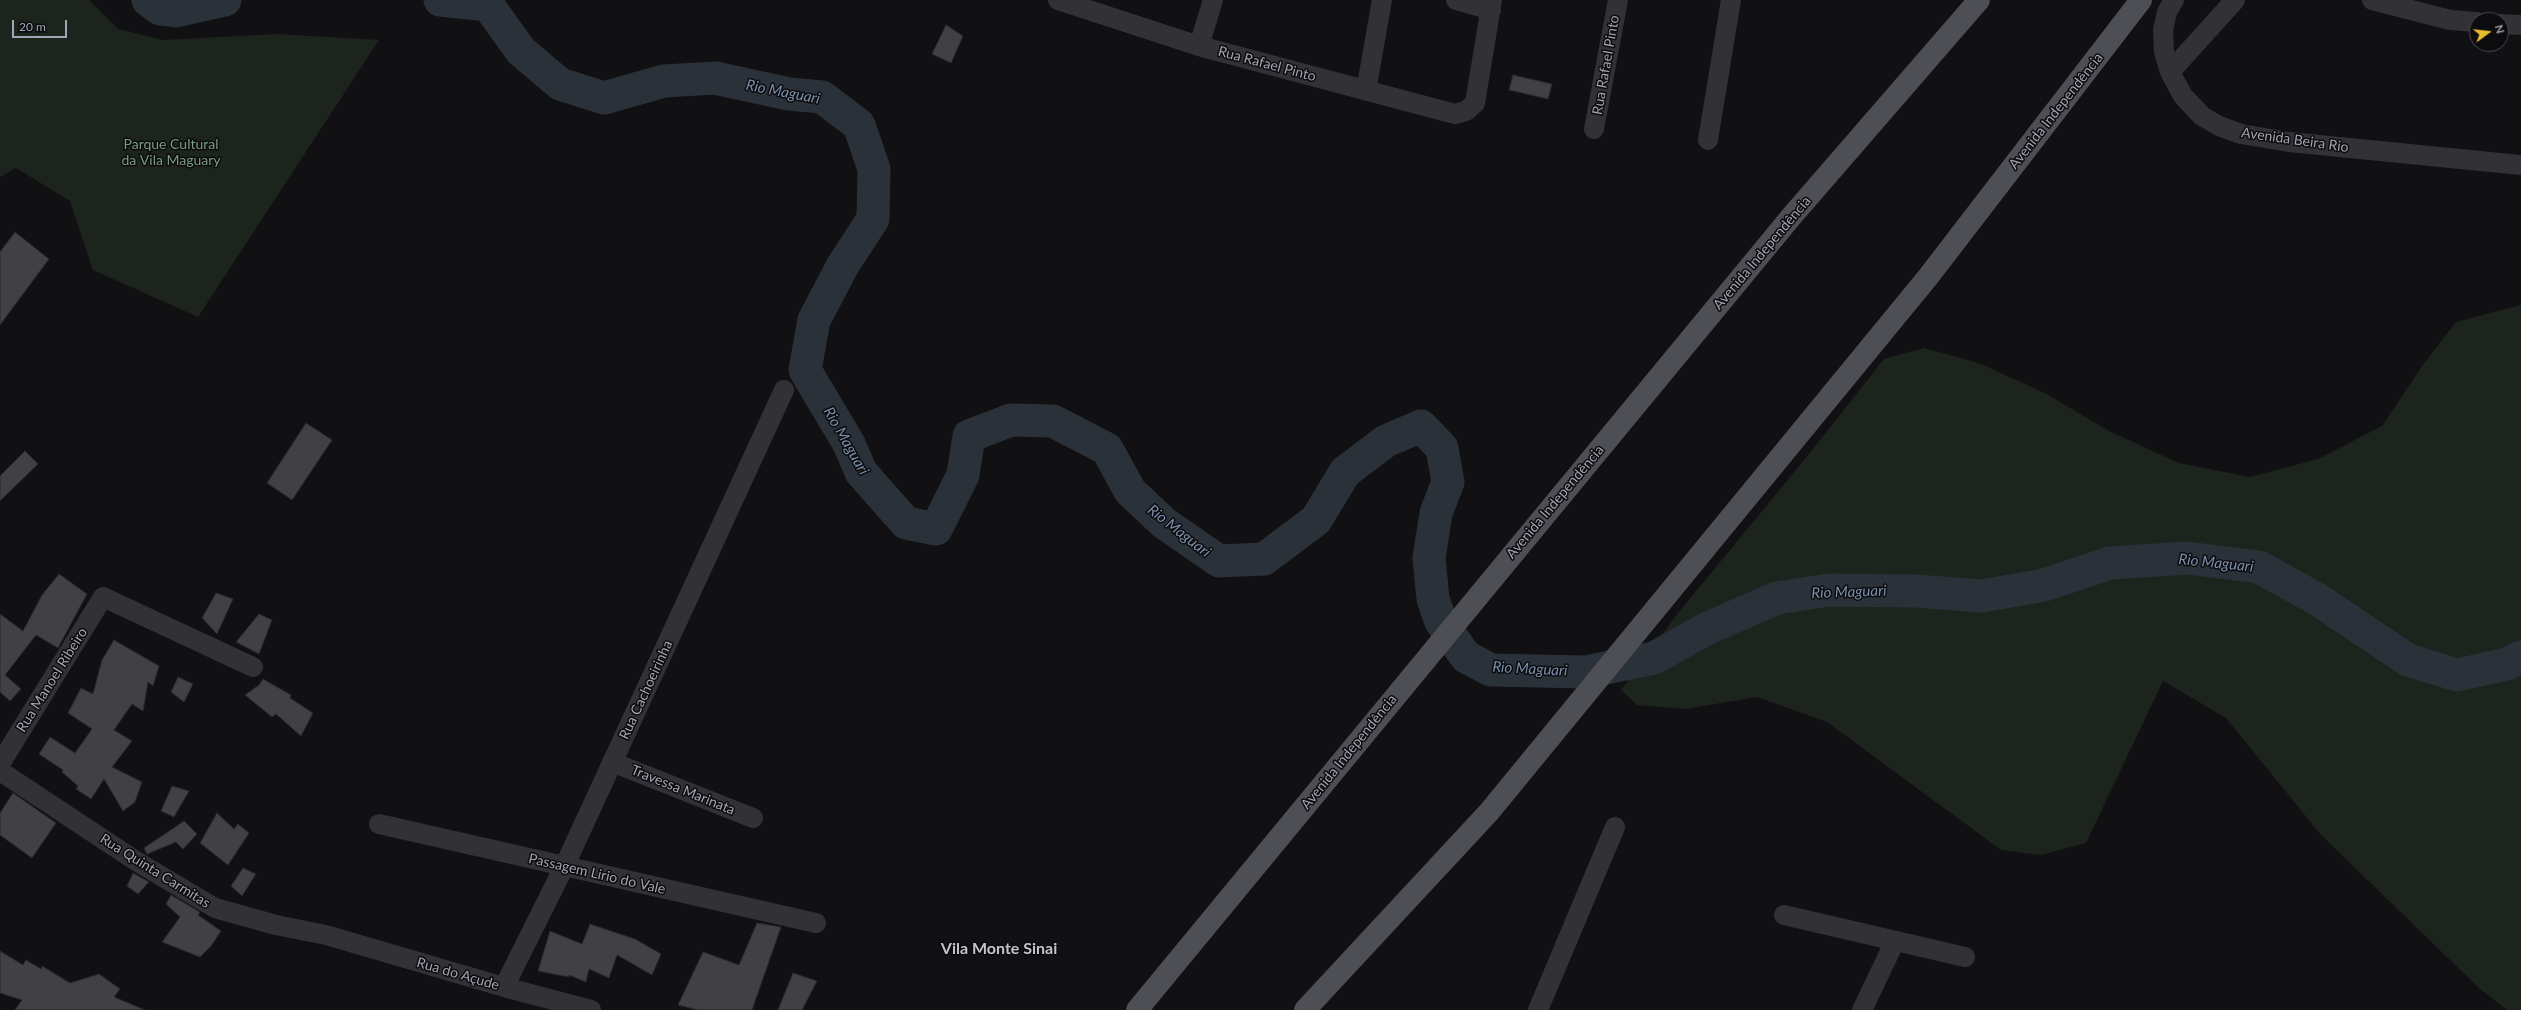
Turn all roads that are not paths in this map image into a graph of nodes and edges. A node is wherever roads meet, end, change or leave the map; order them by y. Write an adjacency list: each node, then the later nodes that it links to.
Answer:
1 (1213, 0): 16 (street)
2 (1382, 0): 18 (street)
3 (1456, 0): 12 (street)
4 (1618, 0): 19 (street, Rua Rafael Pinto)
5 (1731, 0): 20 (street)
6 (1979, 0): 38 (main road, Avenida Independência)
7 (2141, 0): 39 (main road, Avenida Independência)
8 (2174, 0): 17 (street, Avenida Beira Rio)
9 (2235, 0): 17 (street)
10 (2372, 0): 13 (street)
11 (1066, 1): 16 (street, Rua Rafael Pinto)
12 (1491, 5): 18 (street, Rua Rafael Pinto)
13 (2469, 21)
14 (2509, 25): 15 (street)
15 (2521, 26)
16 (1199, 46): 18 (street, Rua Rafael Pinto)
17 (2170, 72): 21 (street, Avenida Beira Rio)
18 (1366, 91)
19 (1594, 129)
20 (1708, 140)
21 (2521, 165)
22 (784, 390): 24 (street, Rua Cachoeirinha)
23 (253, 667): 25 (street, Rua Manoel Ribeiro)
24 (612, 762): 27 (street, Travessa Marinata); 30 (street, Rua Cachoeirinha)
25 (0, 764)
26 (0, 771): 33 (street, Rua Quinta Carmitas)
27 (753, 818)
28 (379, 824): 30 (street, Passagem Lirio do Vale)
29 (1615, 827): 40 (street)
30 (564, 866): 32 (street, Passagem Lirio do Vale); 36 (street, Rua Cachoeirinha)
31 (1784, 915): 34 (street)
32 (816, 923)
33 (326, 935): 36 (street, Rua do Açude)
34 (1895, 941): 35 (street); 41 (street)
35 (1965, 957)
36 (504, 987): 37 (street, Rua do Açude)
37 (591, 1010)
38 (1137, 1010)
39 (1304, 1010)
40 (1538, 1010)
41 (1862, 1010)

